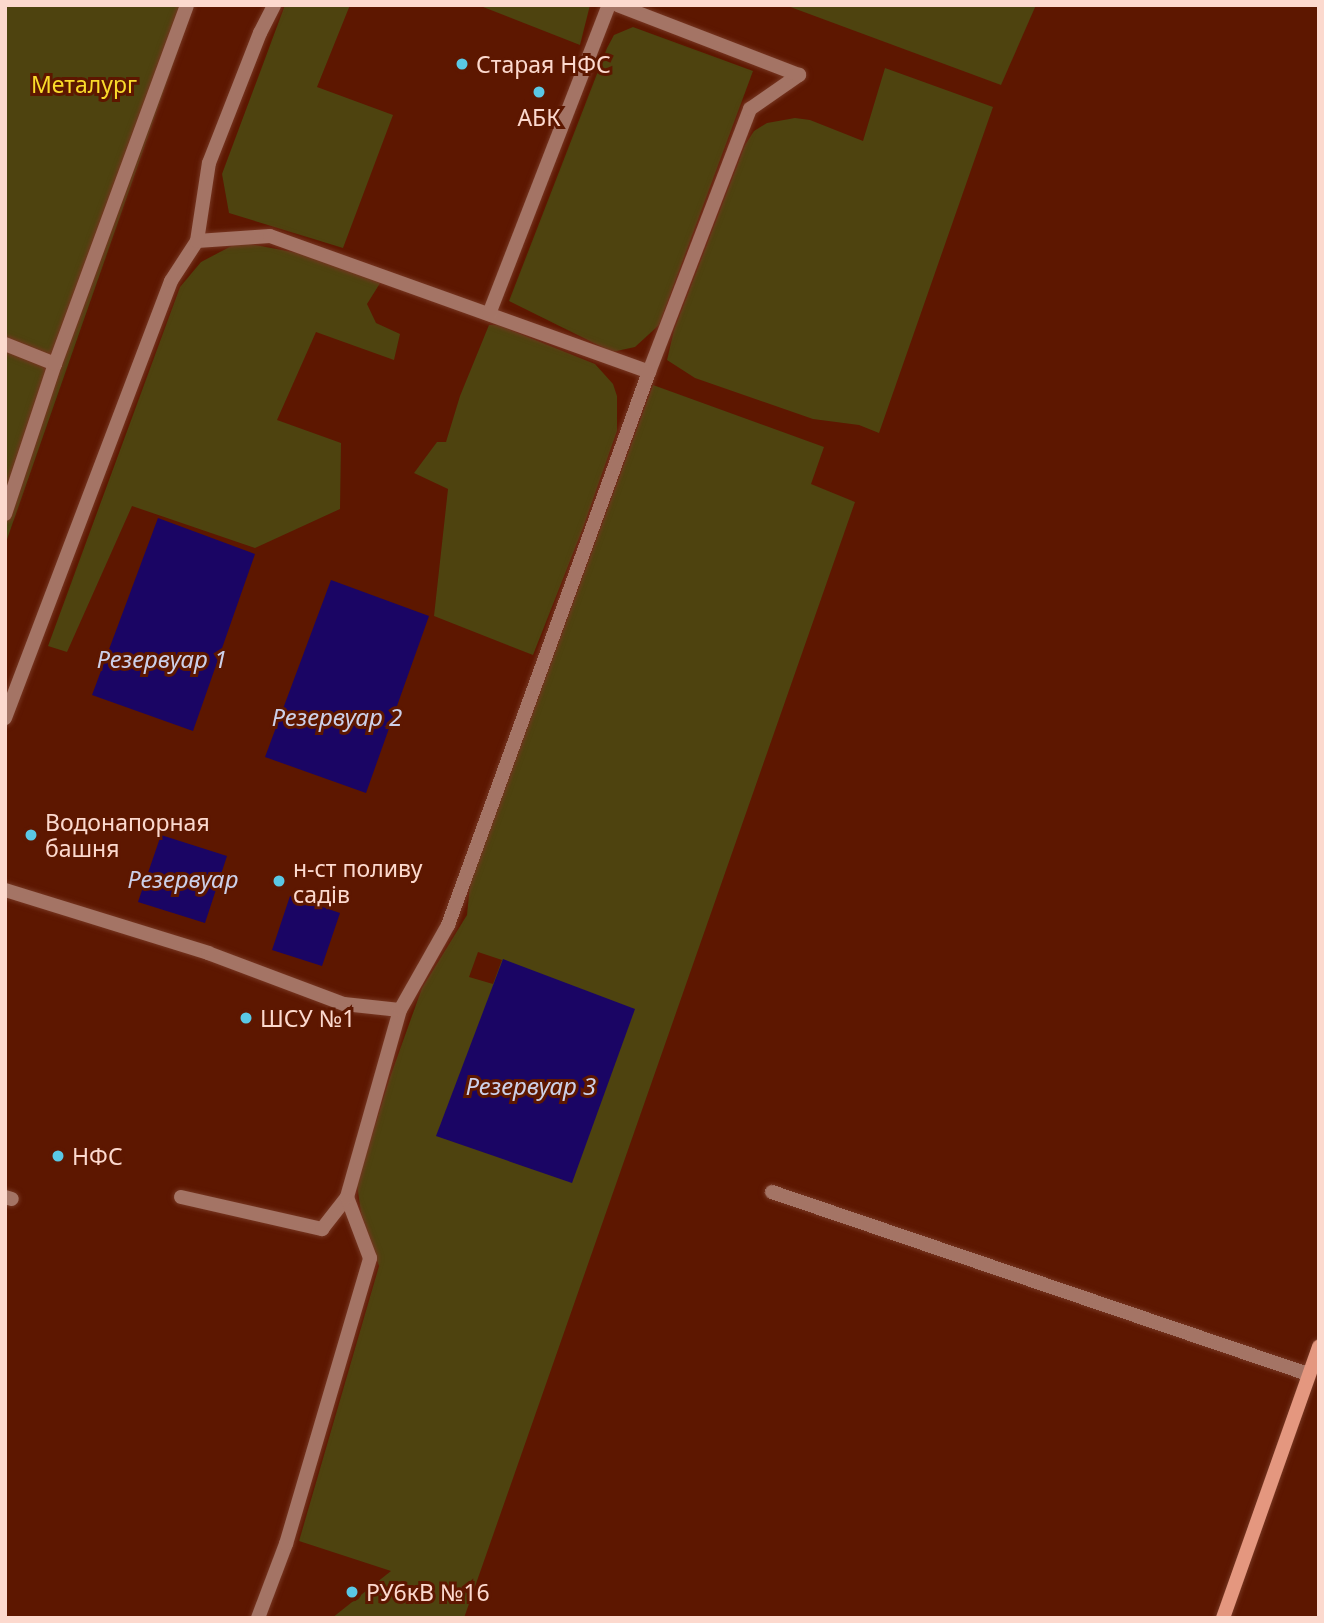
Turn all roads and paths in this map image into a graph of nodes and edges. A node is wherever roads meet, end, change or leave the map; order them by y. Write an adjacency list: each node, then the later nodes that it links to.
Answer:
1 (187, 5): 8 (lane)
2 (274, 5): 5 (lane)
3 (609, 5): 6 (lane)
4 (618, 5): 9 (lane)
5 (197, 241): 6 (lane); 11 (lane)
6 (489, 314): 9 (lane)
7 (5, 344): 8 (lane)
8 (55, 364): 10 (lane)
9 (649, 372): 13 (lane)
10 (5, 514)
11 (5, 718)
12 (5, 890): 13 (lane)
13 (400, 1010): 16 (lane)
14 (772, 1192): 18 (lane)
15 (181, 1197): 16 (lane)
16 (347, 1197): 19 (lane)
17 (1319, 1347): 18 (main road)
18 (1308, 1374): 20 (main road)
19 (258, 1618)
20 (1223, 1618)

